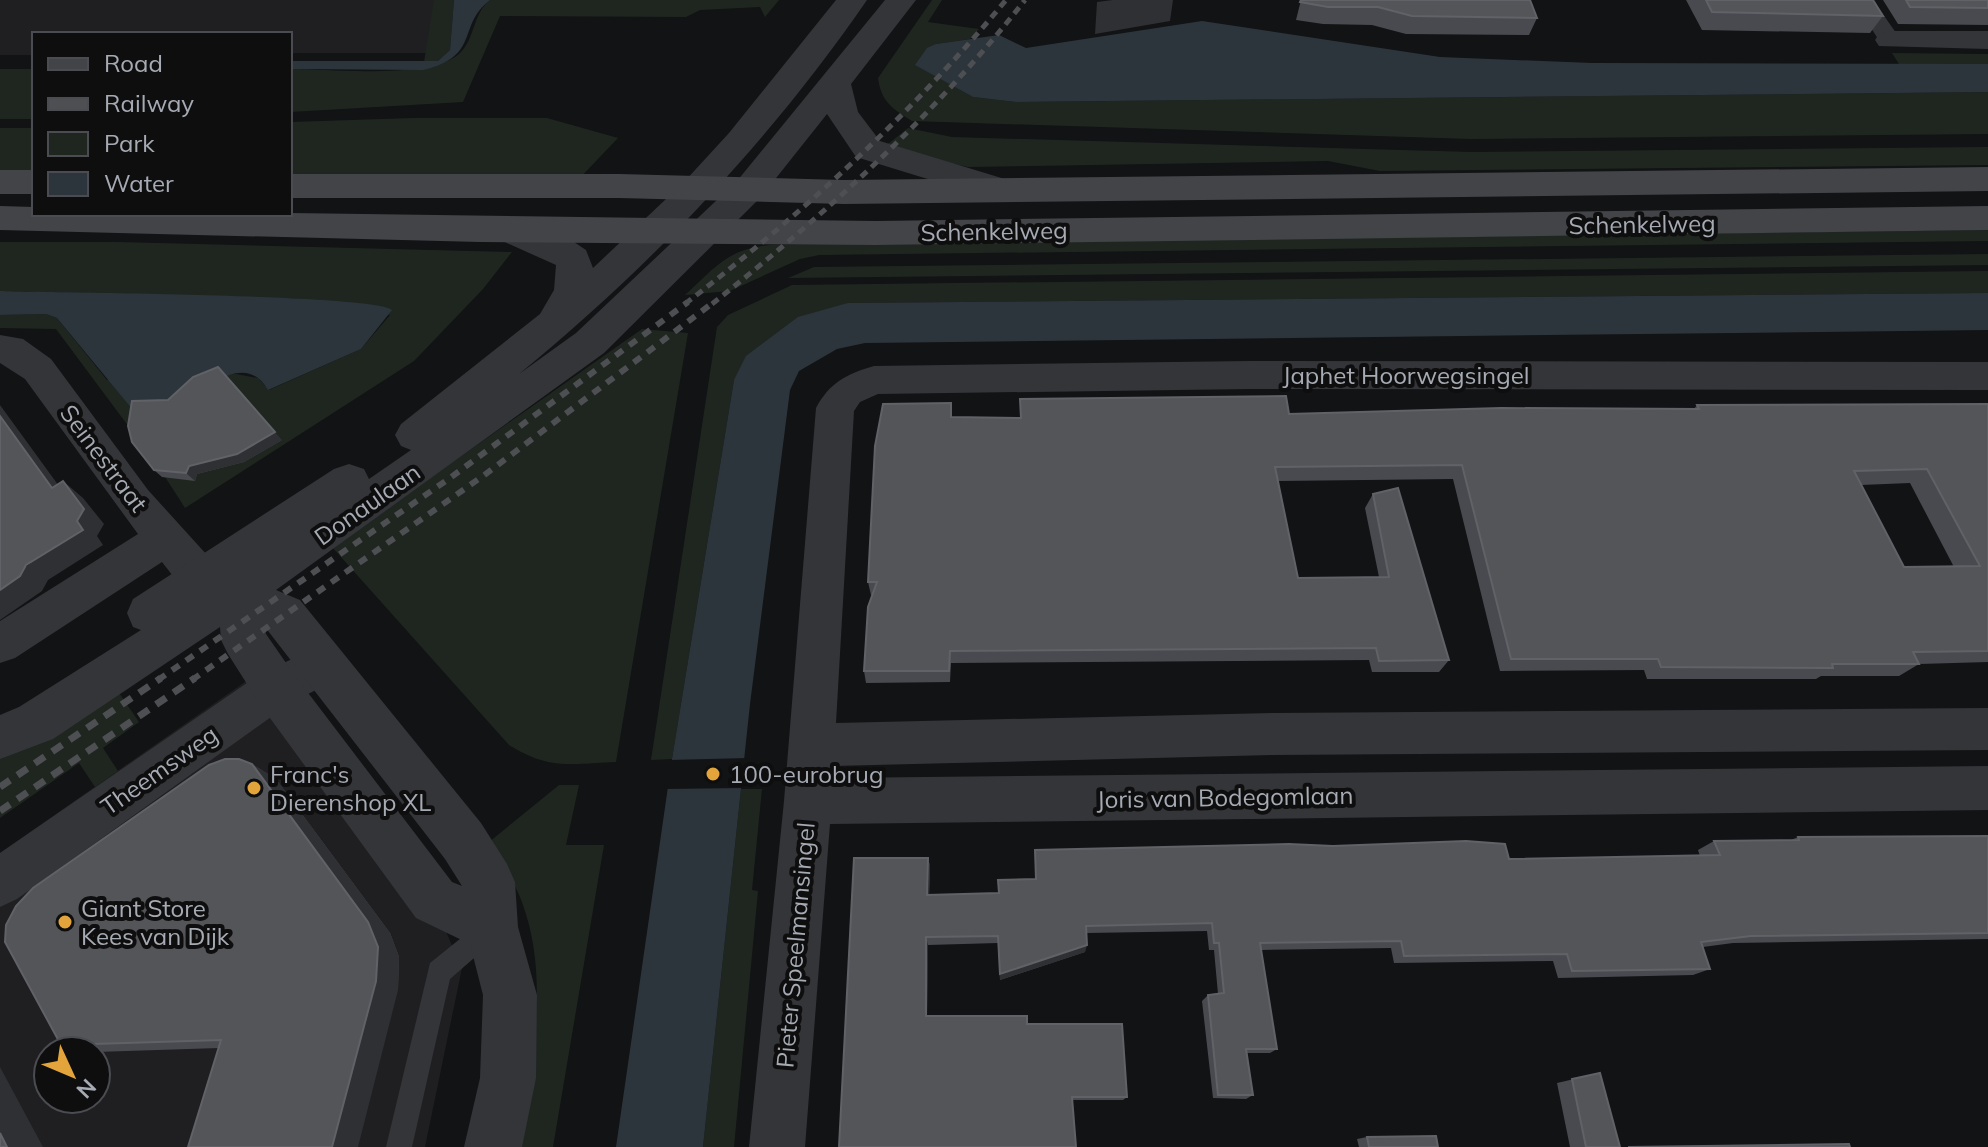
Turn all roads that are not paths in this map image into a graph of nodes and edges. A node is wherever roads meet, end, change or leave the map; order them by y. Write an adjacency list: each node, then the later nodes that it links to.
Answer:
1 (852, 0): 13 (street, Donaulaan)
2 (901, 0): 6 (street, Donaulaan)
3 (1863, 0): 4 (street)
4 (1890, 40): 5 (street)
5 (1988, 40)
6 (834, 82): 11 (street, Schenkelweg); 12 (street, Donaulaan)
7 (1988, 179): 11 (main road, Schenkelweg)
8 (0, 182): 9 (main road)
9 (32, 182)
10 (292, 186): 13 (main road, Schenkelweg)
11 (996, 188): 12 (main road, Schenkelweg)
12 (749, 189): 13 (main road, Schenkelweg); 18 (street, Donaulaan)
13 (696, 190): 17 (street, Donaulaan)
14 (0, 218): 16 (main road, Schenkelweg)
15 (1988, 218): 18 (main road, Schenkelweg)
16 (511, 230): 17 (main road, Schenkelweg); 19 (street, Donaulaan)
17 (651, 231): 18 (main road, Schenkelweg); 19 (street, Donaulaan)
18 (706, 231): 24 (street, Donaulaan)
19 (551, 326): 24 (street, Donaulaan)
20 (0, 349): 23 (street, Seinestraat)
21 (1988, 376): 22 (street, Japhet Hoorwegsingel)
22 (835, 408): 32 (street, Pieter Speelmansingel)
23 (166, 538): 24 (street, Seinestraat); 25 (street)
24 (220, 586): 26 (street); 27 (street); 28 (street, Donaulaan); 31 (street, Donaulaan)
25 (0, 644)
26 (322, 665): 27 (street, Theemsweg); 37 (street)
27 (276, 688): 36 (street, Theemsweg); 37 (street)
28 (0, 718)
29 (1988, 729): 30 (street)
30 (1622, 732): 32 (street); 34 (street)
31 (0, 737)
32 (810, 745): 35 (street, Pieter Speelmansingel)
33 (1988, 788): 34 (street, Joris van Bodegomlaan)
34 (1643, 792): 35 (street, Joris van Bodegomlaan)
35 (808, 801): 40 (street, Pieter Speelmansingel)
36 (0, 882)
37 (492, 927): 38 (lane); 39 (street)
38 (399, 1147)
39 (493, 1147)
40 (777, 1147)

